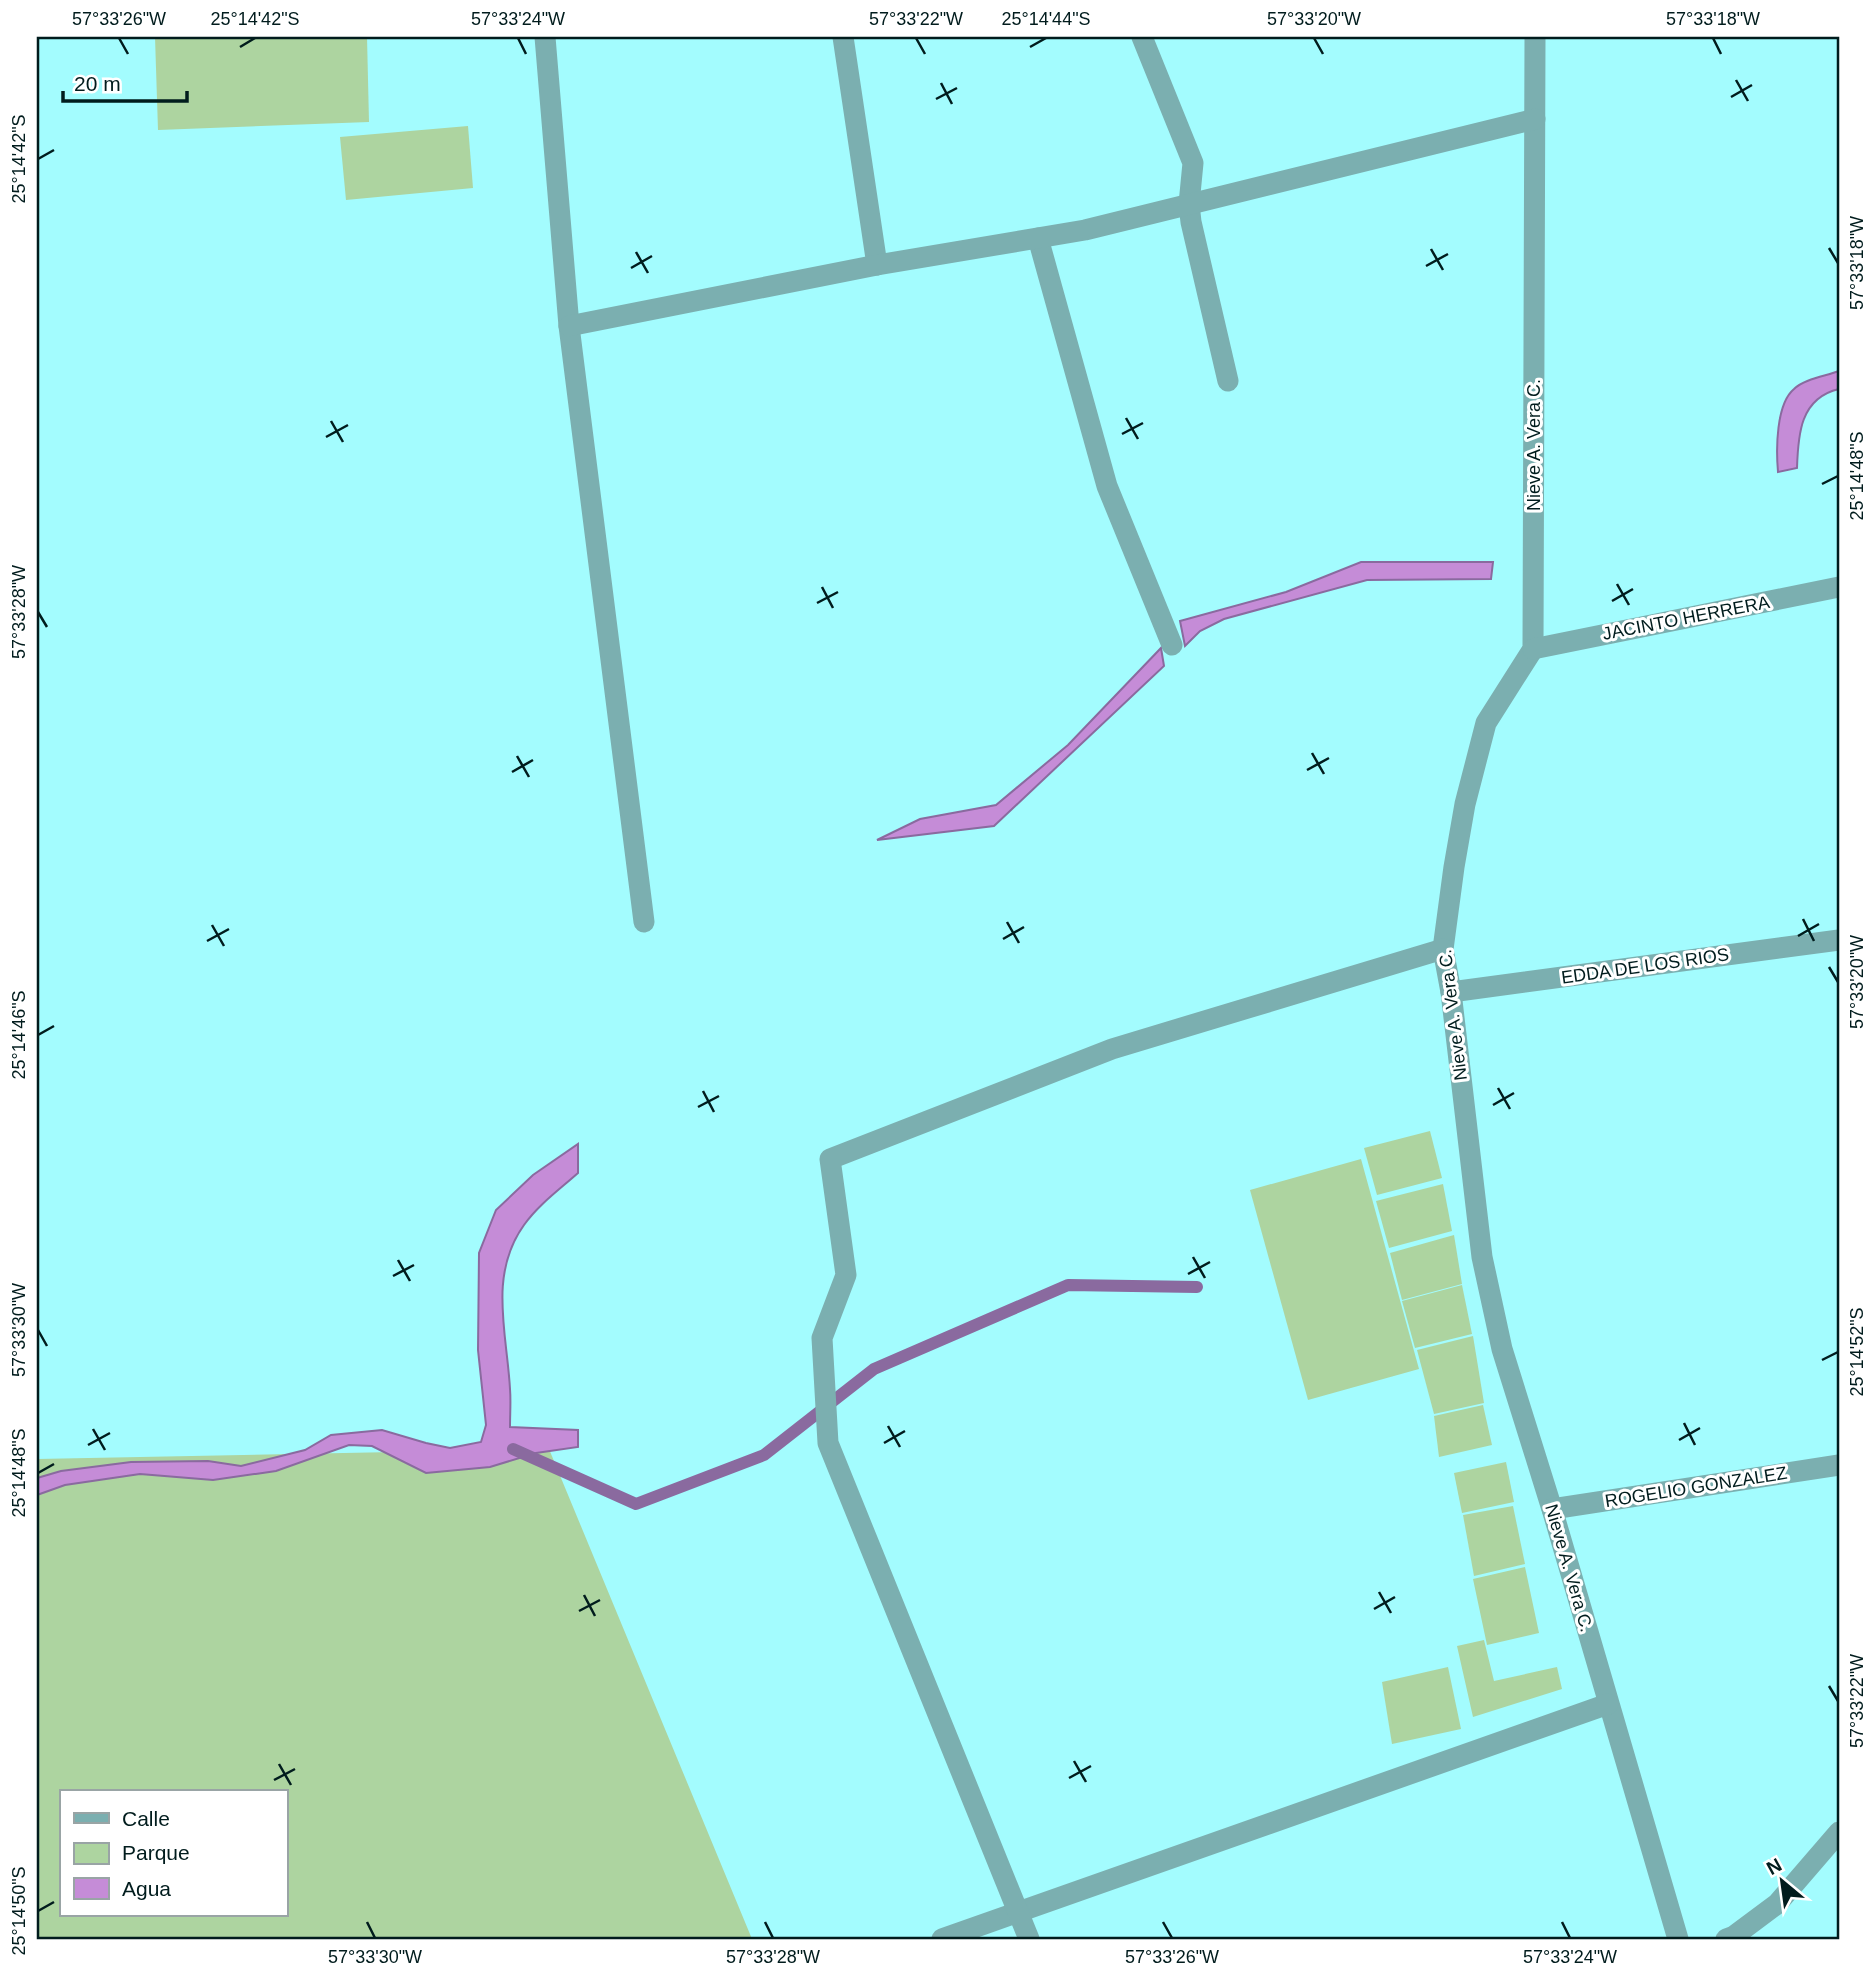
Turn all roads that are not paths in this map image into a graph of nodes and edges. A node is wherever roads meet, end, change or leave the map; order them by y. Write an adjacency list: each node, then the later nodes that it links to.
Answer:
1 (545, 37): 9 (street)
2 (843, 37): 8 (street)
3 (1142, 37): 6 (street)
4 (1535, 37): 5 (street, Nieve A. Vera C.)
5 (1535, 118): 6 (street); 13 (street, Nieve A. Vera C.)
6 (1189, 204): 7 (street); 10 (street)
7 (1038, 238): 8 (street); 12 (street)
8 (877, 265): 9 (street)
9 (569, 326): 14 (street)
10 (1228, 381)
11 (1839, 587): 13 (street, JACINTO HERRERA)
12 (1172, 645)
13 (1533, 649): 16 (street, Nieve A. Vera C.)
14 (644, 922)
15 (1839, 940): 17 (street, EDDA DE LOS RIOS)
16 (1443, 949): 17 (street, Nieve A. Vera C.); 22 (street)
17 (1451, 992): 19 (street, Nieve A. Vera C.)
18 (1839, 1465): 19 (street, ROGELIO GONZALEZ)
19 (1552, 1509): 20 (street, Nieve A. Vera C.)
20 (1608, 1704): 22 (street); 26 (street, Nieve A. Vera C.)
21 (1839, 1832): 23 (street)
22 (1019, 1911): 24 (street); 25 (street)
23 (1732, 1938)
24 (942, 1939)
25 (1030, 1939)
26 (1678, 1939)

